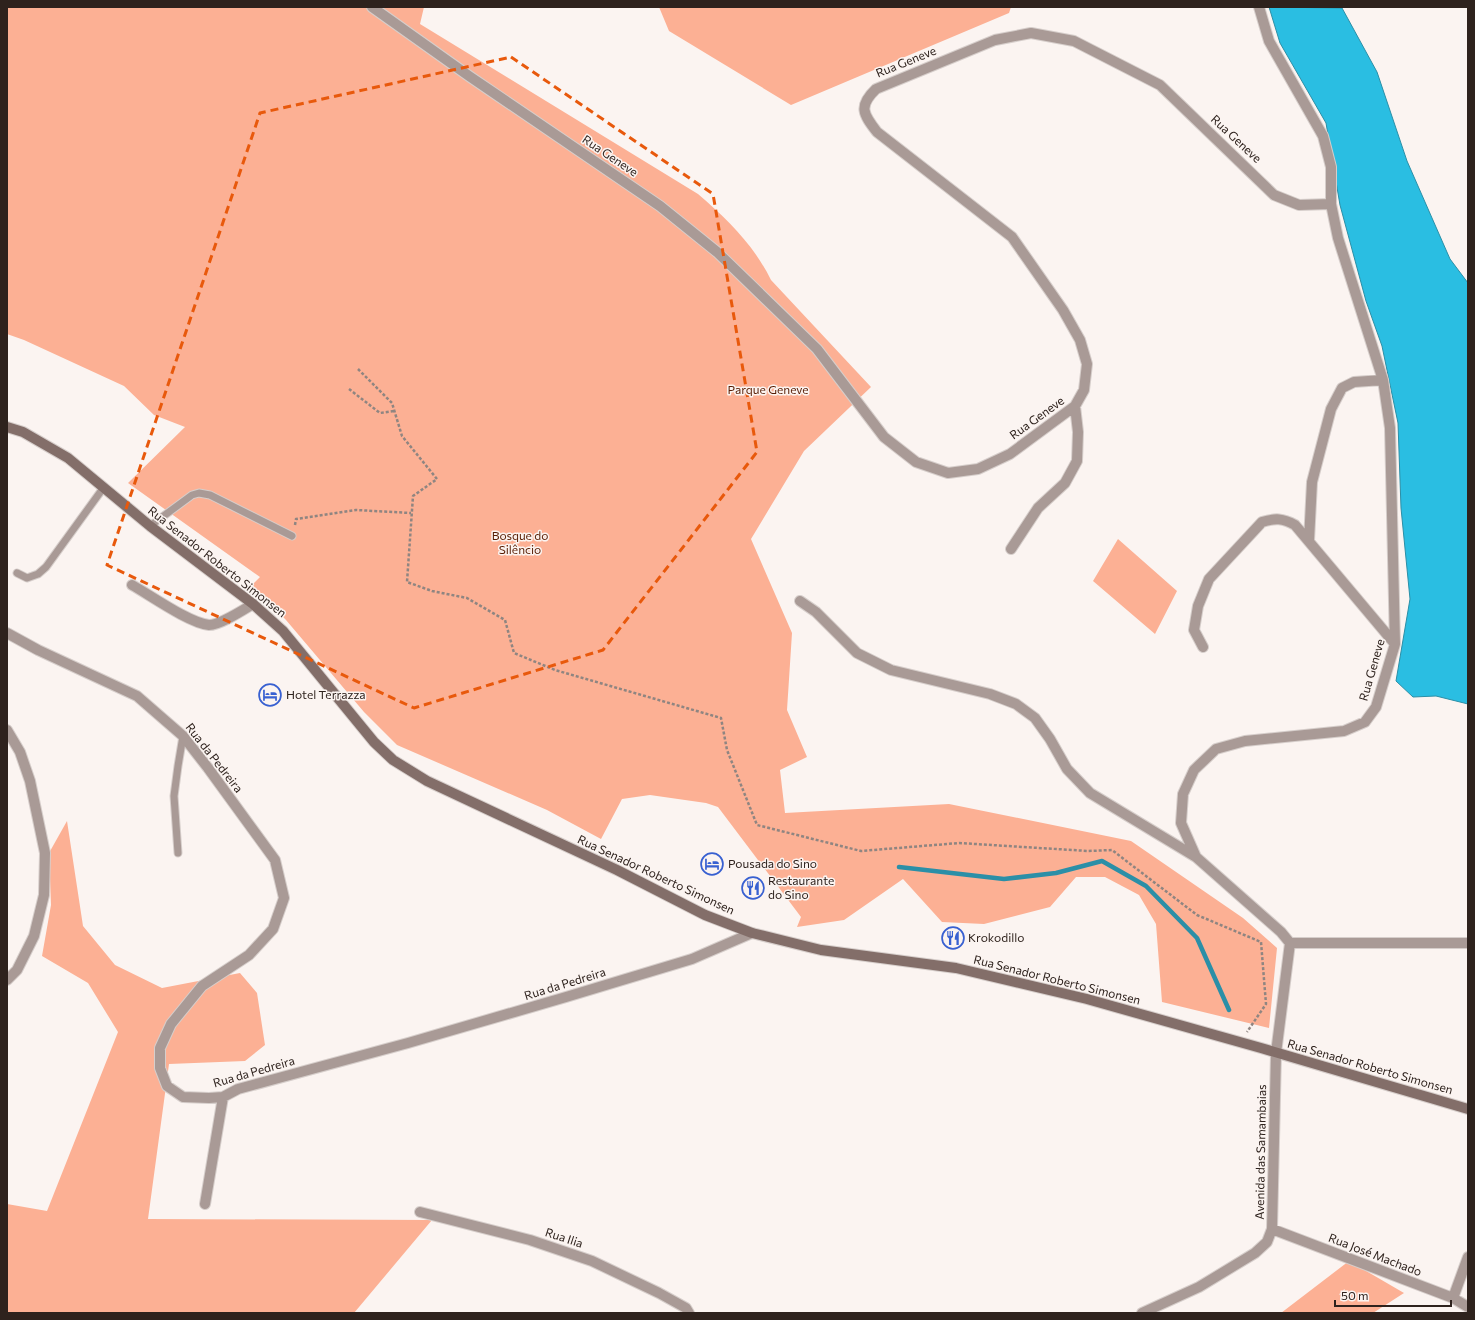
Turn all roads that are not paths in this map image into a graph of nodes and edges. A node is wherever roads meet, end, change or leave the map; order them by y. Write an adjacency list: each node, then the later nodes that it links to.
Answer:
1 (372, 7): 5 (street, Rua Geneve)
2 (1259, 7): 3 (street, Rua Geneve)
3 (1331, 204): 4 (street, Rua Geneve); 5 (street, Rua Geneve)
4 (1383, 380): 10 (street); 17 (street, Rua Geneve)
5 (1075, 406): 11 (street)
6 (7, 427): 7 (street, Rua Senador Roberto Simonsen)
7 (104, 487): 8 (street, Rua Senador Roberto Simonsen); 12 (lane)
8 (150, 526): 9 (lane); 15 (street, Rua Senador Roberto Simonsen)
9 (292, 536)
10 (1309, 541): 17 (street); 18 (street)
11 (1011, 549)
12 (17, 573)
13 (132, 585): 15 (street)
14 (800, 601): 22 (street)
15 (253, 604): 23 (street, Rua Senador Roberto Simonsen)
16 (7, 633): 20 (street, Rua da Pedreira)
17 (1395, 644): 22 (street, Rua Geneve)
18 (1203, 647)
19 (7, 730): 26 (street)
20 (184, 736): 21 (lane); 28 (street, Rua da Pedreira)
21 (178, 853)
22 (1196, 857): 24 (street, Rua Geneve)
23 (752, 933): 27 (street, Rua Senador Roberto Simonsen); 28 (street, Rua da Pedreira)
24 (1290, 943): 25 (street); 27 (street, Avenida das Samambaias)
25 (1468, 943)
26 (7, 980)
27 (1276, 1053): 29 (street, Rua Senador Roberto Simonsen); 32 (street, Avenida das Samambaias)
28 (223, 1096): 30 (street)
29 (1468, 1110)
30 (205, 1204)
31 (420, 1212): 36 (street, Rua Ilia)
32 (1272, 1229): 34 (street, Rua José Machado); 37 (street, Avenida das Samambaias)
33 (1468, 1257): 34 (street)
34 (1453, 1298): 35 (street, Rua José Machado)
35 (1468, 1307)
36 (689, 1313)
37 (1142, 1313)

